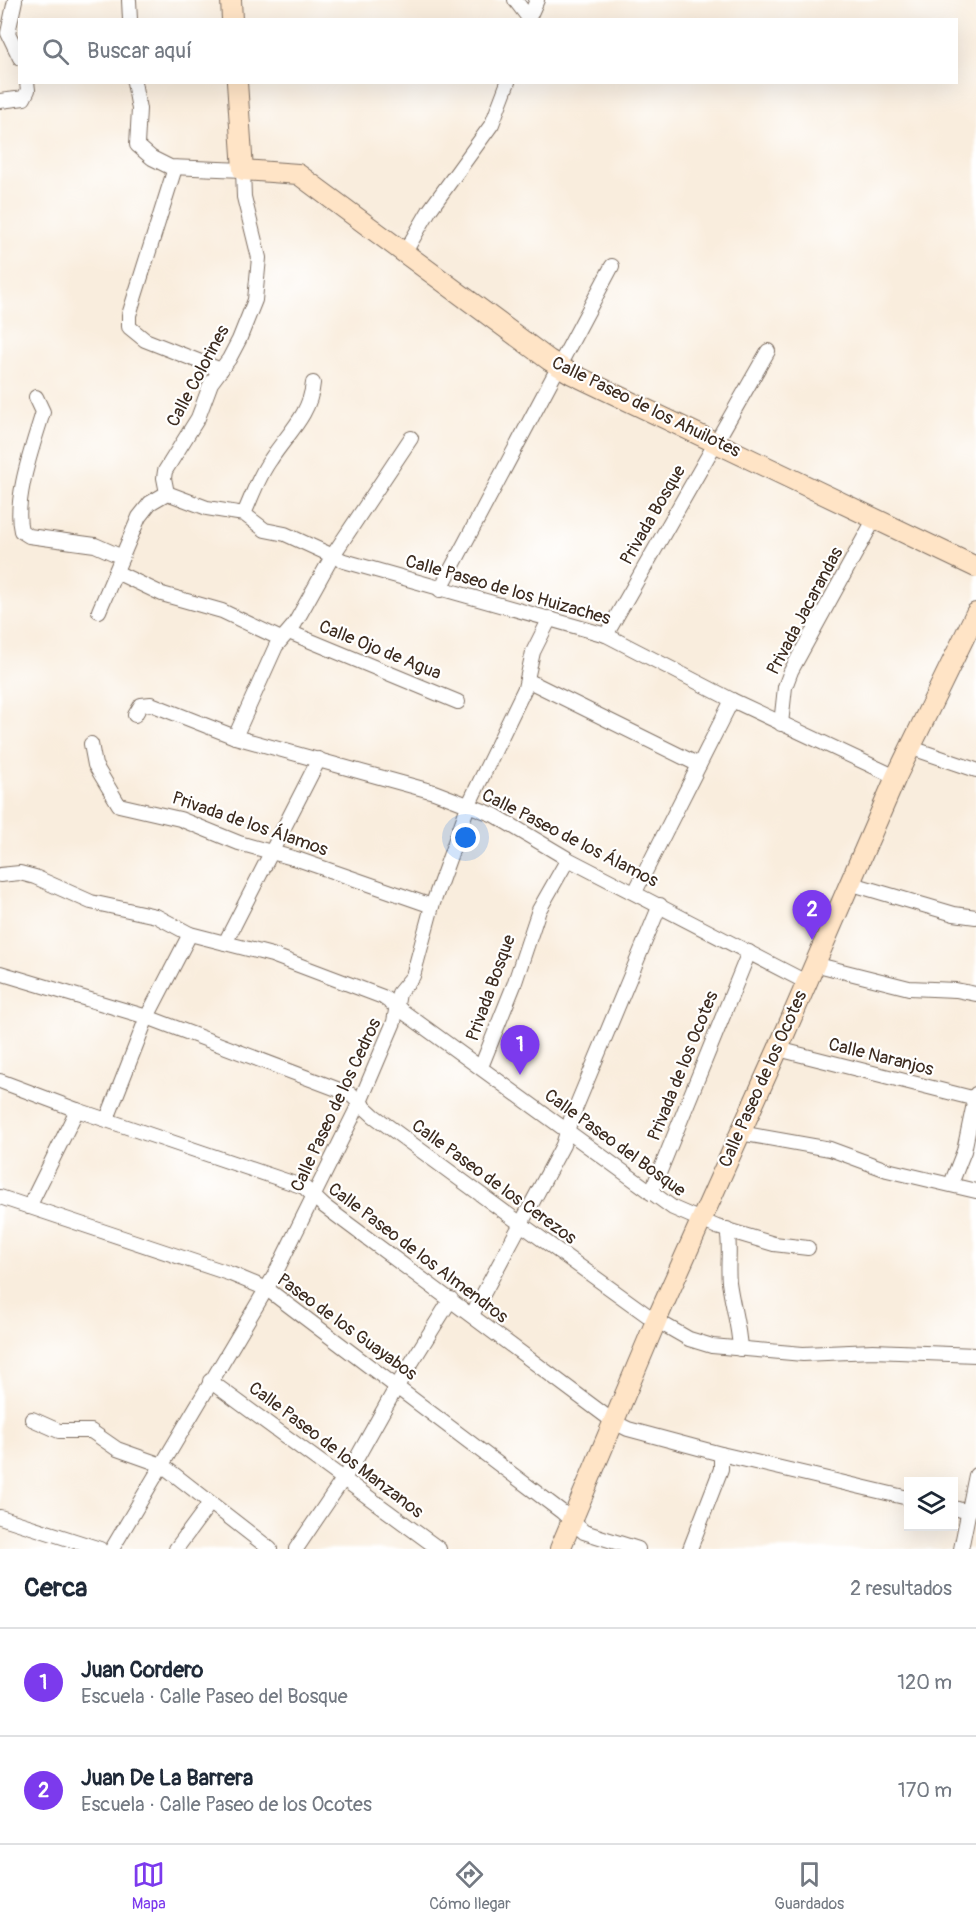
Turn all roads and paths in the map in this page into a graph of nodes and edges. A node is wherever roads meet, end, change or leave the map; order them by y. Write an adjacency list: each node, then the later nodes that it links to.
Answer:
1 (15, 0): 9 (street)
2 (129, 0): 6 (street)
3 (231, 0): 7 (street)
4 (515, 0): 8 (street)
5 (537, 0): 8 (street)
6 (130, 18)
7 (232, 18)
8 (528, 18)
9 (18, 54)
10 (27, 84): 14 (street)
11 (134, 84): 15 (street)
12 (237, 84): 16 (street)
13 (507, 84): 17 (street)
14 (0, 101)
15 (175, 168): 16 (street); 21 (street)
16 (243, 170): 17 (street, Calle Paseo de los Ahuilotes); 21 (street, Calle Colorines)
17 (405, 252): 20 (street, Calle Paseo de los Ahuilotes)
18 (612, 266): 20 (street)
19 (768, 351): 25 (street, Privada Bosque)
20 (559, 366): 25 (street, Calle Paseo de los Ahuilotes); 33 (street)
21 (221, 370): 26 (street, Calle Colorines)
22 (314, 382): 27 (street)
23 (36, 397): 30 (street)
24 (411, 438): 29 (street)
25 (715, 443): 28 (street, Calle Paseo de los Ahuilotes); 38 (street, Privada Bosque)
26 (167, 493): 27 (street, Calle Paseo de los Huizaches); 30 (street)
27 (244, 514): 29 (street, Calle Paseo de los Huizaches)
28 (875, 518): 31 (street, Calle Paseo de los Ahuilotes); 43 (street, Privada Jacarandas)
29 (333, 555): 33 (street, Calle Paseo de los Huizaches); 37 (street)
30 (122, 557): 32 (street)
31 (976, 567)
32 (116, 572): 34 (street); 37 (street, Calle Ojo de Agua)
33 (440, 590): 36 (street, Calle Paseo de los Huizaches)
34 (99, 611)
35 (976, 613): 46 (street, Calle Paseo de los Ocotes)
36 (550, 618): 38 (street, Calle Paseo de los Huizaches); 39 (street, Calle Paseo de los Cedros)
37 (285, 635): 41 (street, Calle Ojo de Agua); 44 (street)
38 (606, 635): 40 (street, Calle Paseo de los Huizaches)
39 (527, 680): 48 (street); 51 (street, Calle Paseo de los Cedros)
40 (732, 700): 43 (street, Calle Paseo de los Huizaches); 48 (street)
41 (458, 702)
42 (135, 715): 44 (street, Calle Paseo de los Álamos)
43 (781, 724): 50 (street, Calle Paseo de los Huizaches)
44 (235, 737): 47 (street, Calle Paseo de los Álamos)
45 (91, 744): 52 (street, Privada de los Álamos)
46 (909, 747): 49 (street); 50 (street, Calle Paseo de los Ocotes)
47 (319, 759): 51 (street, Calle Paseo de los Álamos); 52 (street)
48 (699, 765): 56 (street)
49 (976, 770)
50 (896, 777): 55 (street, Calle Paseo de los Ocotes)
51 (468, 806): 53 (street, Calle Paseo de los Álamos); 58 (street, Calle Paseo de los Cedros)
52 (270, 852): 58 (street, Privada de los Álamos); 61 (street)
53 (568, 859): 56 (street, Calle Paseo de los Álamos); 69 (street, Privada Bosque)
54 (0, 875): 60 (street, Calle Paseo del Bosque)
55 (849, 883): 59 (street); 64 (street, Calle Paseo de los Ocotes)
56 (635, 892): 57 (street, Calle Paseo de los Álamos)
57 (660, 905): 62 (street, Calle Paseo de los Álamos); 75 (street)
58 (432, 906): 66 (street, Calle Paseo de los Cedros)
59 (976, 916)
60 (190, 934): 61 (street, Calle Paseo del Bosque); 67 (street)
61 (225, 943): 66 (street, Calle Paseo del Bosque)
62 (749, 952): 64 (street, Calle Paseo de los Álamos); 79 (street, Privada de los Ocotes)
63 (0, 973): 67 (street, Calle Paseo de los Cerezos)
64 (810, 973): 65 (street, Calle Paseo de los Álamos); 68 (street, Calle Paseo de los Ocotes)
65 (976, 994)
66 (397, 1005): 69 (street, Calle Paseo del Bosque); 72 (street, Calle Paseo de los Cedros)
67 (147, 1017): 72 (street, Calle Paseo de los Cerezos); 74 (street)
68 (778, 1049): 71 (street, Calle Naranjos); 76 (street, Calle Paseo de los Ocotes)
69 (482, 1066): 75 (street, Calle Paseo del Bosque)
70 (0, 1081): 73 (street, Calle Paseo de los Almendros)
71 (976, 1097): 77 (street)
72 (360, 1102): 81 (street, Calle Paseo de los Cedros); 84 (street, Calle Paseo de los Cerezos)
73 (77, 1110): 74 (street, Calle Paseo de los Almendros); 82 (street)
74 (107, 1119): 81 (street, Calle Paseo de los Almendros)
75 (567, 1131): 79 (street, Calle Paseo del Bosque); 84 (street)
76 (740, 1133): 77 (street); 83 (street, Calle Paseo de los Ocotes)
77 (951, 1184): 78 (street)
78 (976, 1191)
79 (651, 1193): 83 (street, Calle Paseo del Bosque)
80 (0, 1197): 82 (street, Paseo de los Guayabos)
81 (314, 1197): 87 (street, Calle Paseo de los Cedros); 88 (street, Calle Paseo de los Almendros)
82 (29, 1207): 87 (street, Paseo de los Guayabos)
83 (700, 1221): 85 (street, Calle Paseo del Bosque); 90 (street, Calle Paseo de los Ocotes)
84 (521, 1224): 89 (street); 90 (street, Calle Paseo de los Cerezos)
85 (727, 1229): 86 (street, Calle Paseo del Bosque); 91 (street)
86 (808, 1248)
87 (267, 1289): 93 (street, Calle Paseo de los Cedros); 94 (street, Paseo de los Guayabos)
88 (451, 1299): 89 (street, Calle Paseo de los Almendros); 94 (street)
89 (472, 1315): 96 (street, Calle Paseo de los Almendros)
90 (656, 1321): 91 (street, Calle Paseo de los Cerezos); 96 (street, Calle Paseo de los Ocotes)
91 (740, 1349): 92 (street, Calle Paseo de los Cerezos)
92 (976, 1355)
93 (210, 1381): 98 (street, Calle Paseo de los Cedros); 100 (street, Calle Paseo de los Manzanos)
94 (397, 1386): 100 (street); 106 (street, Paseo de los Guayabos)
95 (32, 1419): 98 (street)
96 (614, 1422): 97 (street, Calle Paseo de los Almendros); 106 (street, Calle Paseo de los Ocotes)
97 (721, 1454): 101 (street, Calle Paseo de los Almendros); 115 (street)
98 (162, 1465): 102 (street); 108 (street, Calle Paseo de los Cedros)
99 (976, 1475): 104 (street)
100 (345, 1478): 111 (street); 112 (street, Calle Paseo de los Manzanos)
101 (904, 1497)
102 (210, 1503): 109 (street); 110 (street)
103 (958, 1509): 104 (street)
104 (969, 1512): 116 (street)
105 (0, 1517): 107 (street)
106 (572, 1522): 113 (street, Calle Paseo de los Ocotes); 114 (street, Paseo de los Guayabos)
107 (100, 1549)
108 (112, 1549)
109 (176, 1549)
110 (270, 1549)
111 (296, 1549)
112 (439, 1549)
113 (560, 1549)
114 (638, 1549)
115 (690, 1549)
116 (961, 1549)

